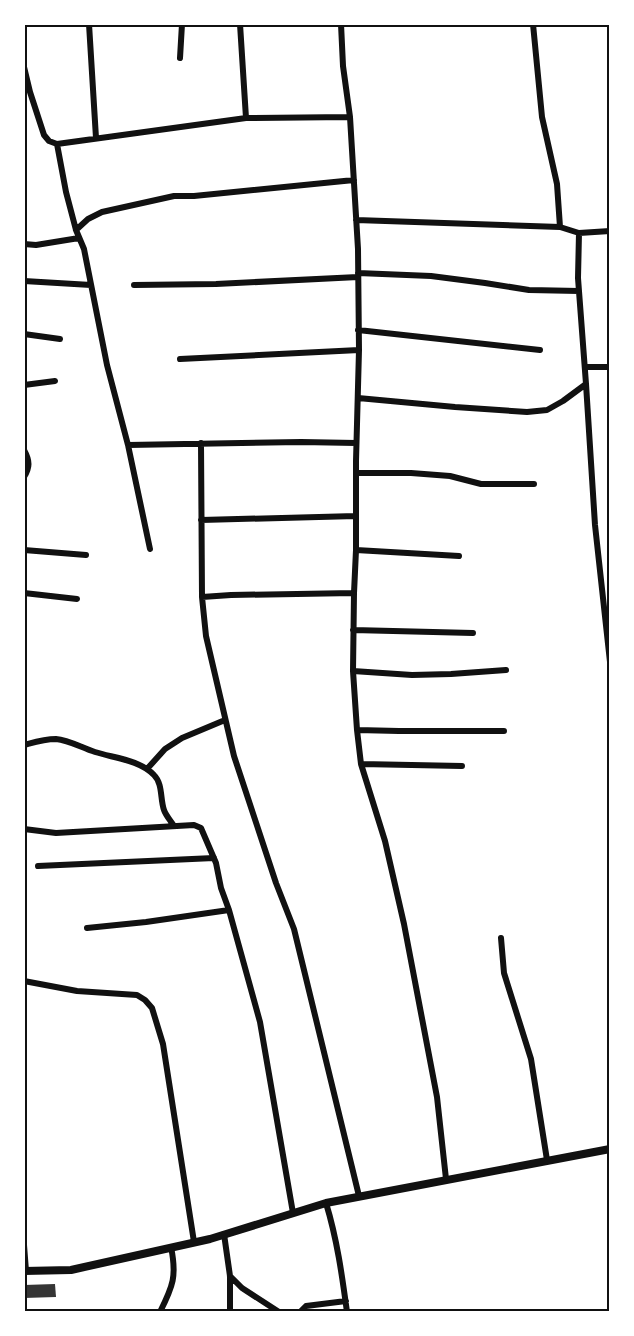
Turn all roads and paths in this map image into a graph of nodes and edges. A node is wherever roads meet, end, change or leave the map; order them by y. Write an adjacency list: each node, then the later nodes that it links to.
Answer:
1 (89, 24): 10 (street)
2 (182, 24): 6 (street)
3 (240, 24): 9 (street)
4 (341, 24): 8 (street)
5 (533, 24): 14 (street)
6 (180, 58)
7 (24, 67): 11 (street)
8 (350, 117): 9 (street); 12 (street)
9 (246, 118): 10 (street)
10 (96, 138): 11 (street)
11 (57, 144): 15 (street)
12 (354, 180): 13 (street); 15 (street)
13 (356, 220): 14 (street); 20 (street)
14 (560, 227): 17 (street)
15 (76, 230): 18 (street)
16 (610, 231): 17 (street)
17 (579, 233): 24 (street)
18 (79, 238): 19 (street); 22 (street)
19 (24, 244)
20 (358, 275): 23 (street); 24 (street); 25 (street)
21 (24, 281): 22 (street)
22 (91, 285): 39 (street)
23 (134, 285)
24 (579, 291): 32 (street)
25 (358, 330): 28 (street); 29 (street)
26 (24, 334): 27 (street)
27 (60, 339)
28 (359, 350): 30 (street); 36 (street)
29 (540, 350)
30 (180, 359)
31 (610, 367): 32 (street)
32 (585, 368): 34 (street)
33 (55, 381): 35 (street)
34 (586, 384): 36 (street); 57 (street)
35 (24, 385)
36 (358, 398): 37 (street)
37 (356, 443): 38 (street); 41 (street)
38 (201, 444): 39 (street); 45 (street)
39 (128, 445): 46 (street)
40 (24, 450): 42 (street)
41 (356, 473): 43 (street); 44 (street)
42 (24, 477)
43 (534, 484)
44 (356, 516): 45 (street); 48 (street)
45 (201, 520): 53 (street)
46 (150, 549)
47 (24, 550): 49 (street)
48 (357, 550): 50 (street); 52 (street)
49 (86, 555)
50 (459, 556)
51 (24, 593): 54 (street)
52 (354, 593): 53 (street); 55 (street)
53 (202, 597): 60 (street)
54 (77, 599)
55 (353, 630): 56 (street); 59 (street)
56 (473, 633)
57 (610, 662)
58 (506, 670): 59 (street)
59 (353, 671): 61 (street)
60 (225, 720): 66 (street); 78 (street)
61 (357, 730): 62 (street); 64 (street)
62 (504, 731)
63 (25, 743): 66 (street)
64 (361, 764): 65 (street); 77 (street)
65 (462, 766)
66 (147, 769): 67 (street)
67 (174, 826): 68 (street); 69 (street)
68 (24, 829)
69 (214, 858): 70 (street); 71 (street)
70 (38, 866)
71 (229, 910): 72 (street); 80 (street)
72 (87, 927)
73 (501, 938): 76 (street)
74 (24, 981): 82 (street)
75 (610, 1149): 76 (street)
76 (548, 1160): 77 (street)
77 (446, 1179): 78 (street)
78 (359, 1196): 79 (street)
79 (326, 1203): 80 (street); 87 (street)
80 (293, 1213): 81 (street)
81 (224, 1234): 82 (street); 86 (street)
82 (194, 1242): 84 (street)
83 (24, 1245): 85 (street)
84 (171, 1247): 85 (street); 88 (street)
85 (25, 1271)
86 (230, 1276): 89 (street); 90 (street)
87 (346, 1301): 91 (street); 92 (street)
88 (160, 1312)
89 (230, 1312)
90 (279, 1312)
91 (300, 1312)
92 (347, 1312)

